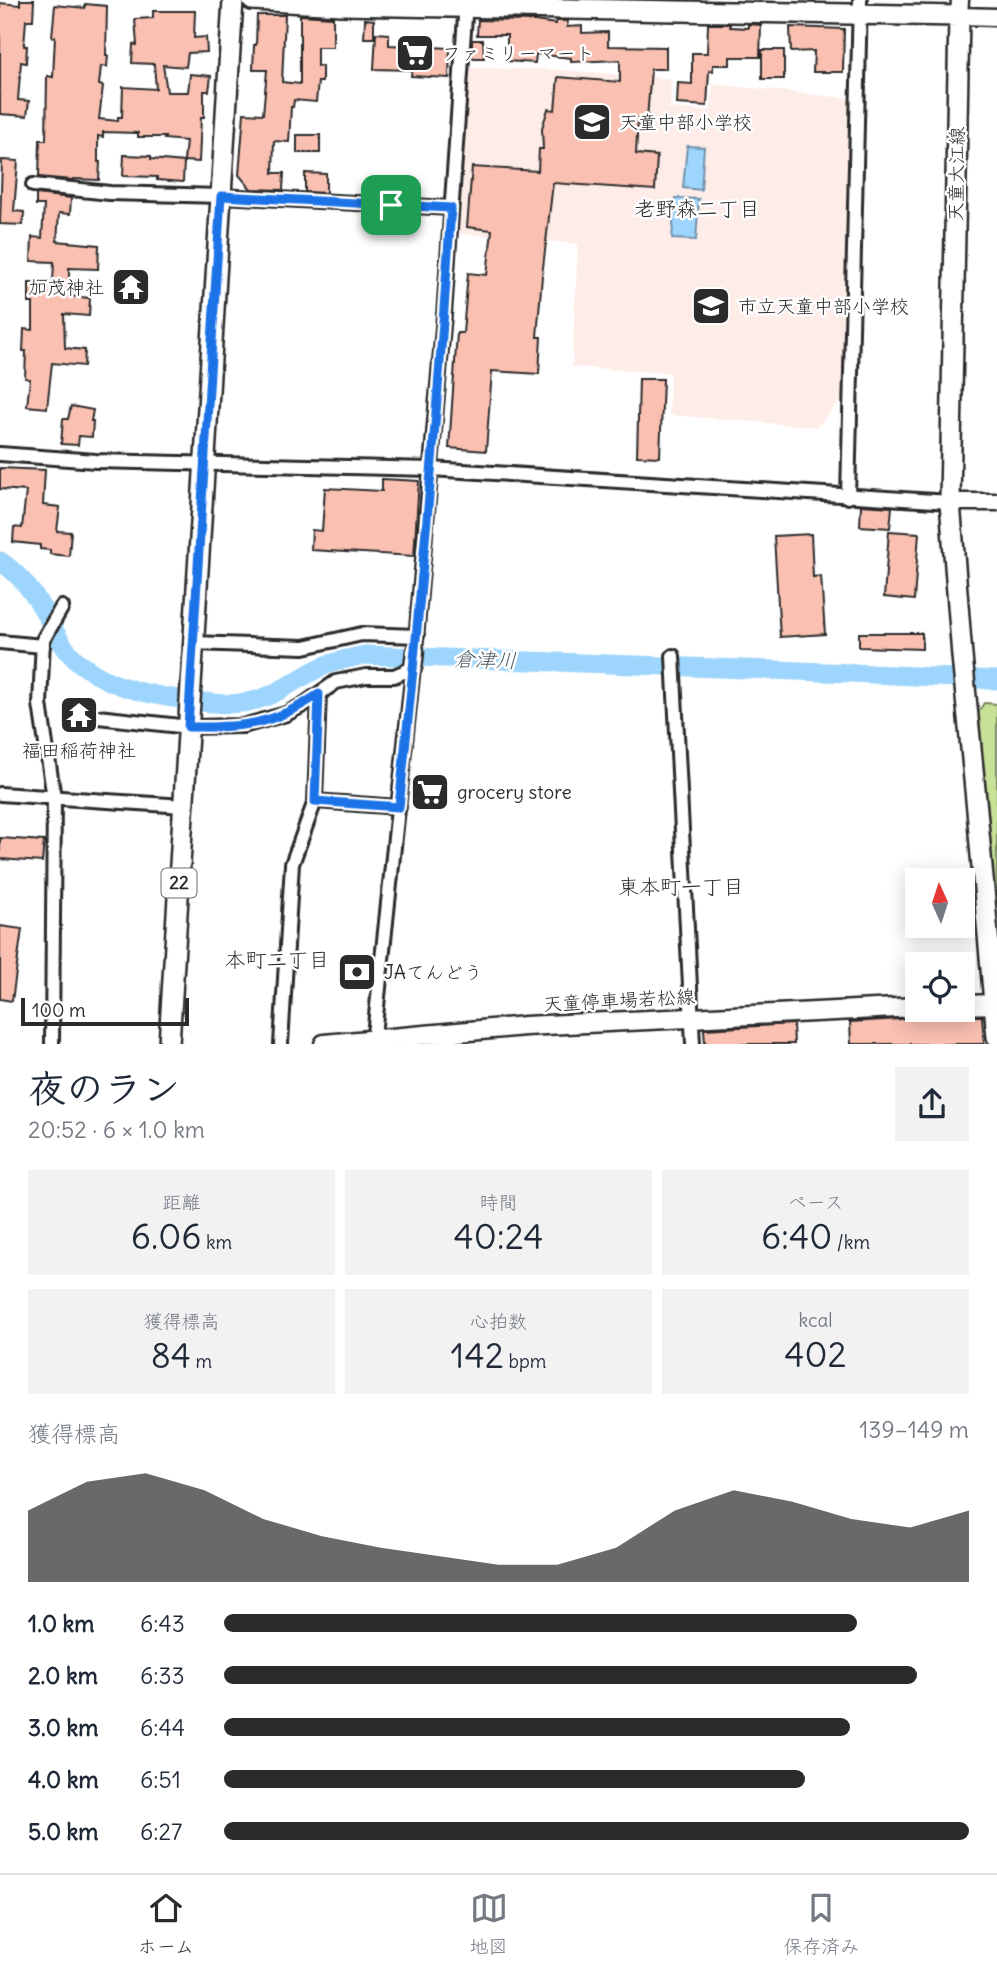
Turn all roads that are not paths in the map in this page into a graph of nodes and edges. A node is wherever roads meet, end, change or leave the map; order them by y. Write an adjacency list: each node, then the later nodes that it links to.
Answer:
1 (233, 0): 8 (main road, 22)
2 (252, 0): 3 (main road)
3 (466, 4): 4 (main road); 9 (street)
4 (860, 7): 5 (main road); 13 (street)
5 (960, 8): 6 (street); 14 (main road, 天童大江線)
6 (997, 17)
7 (33, 184): 8 (street)
8 (221, 196): 9 (street); 11 (main road, 22)
9 (451, 208): 12 (street)
10 (0, 454): 11 (street)
11 (205, 464): 12 (street); 19 (main road, 22)
12 (432, 468): 13 (street); 20 (street)
13 (848, 497): 14 (street)
14 (950, 502): 15 (street); 31 (main road, 天童大江線)
15 (997, 502)
16 (62, 607): 18 (street)
17 (0, 642): 18 (street)
18 (43, 643): 27 (street)
19 (193, 643): 20 (street); 25 (main road, 22)
20 (416, 643): 22 (street)
21 (673, 656): 34 (street)
22 (413, 668): 23 (street); 30 (street)
23 (319, 694): 25 (street); 28 (street)
24 (97, 717): 25 (street)
25 (189, 725): 29 (main road, 22)
26 (0, 794): 27 (street)
27 (54, 798): 29 (street); 37 (street)
28 (315, 801): 30 (street); 39 (street)
29 (184, 806): 38 (main road, 22)
30 (399, 807): 36 (street)
31 (995, 1004): 32 (main road); 35 (main road, 天童大江線)
32 (975, 1005)
33 (905, 1008): 34 (main road, 天童停車場若松線)
34 (691, 1017): 36 (main road, 天童停車場若松線); 41 (street)
35 (997, 1037)
36 (373, 1042): 40 (main road, 天童停車場若松線)
37 (52, 1044)
38 (169, 1044)
39 (281, 1044)
40 (324, 1044)
41 (693, 1044)

